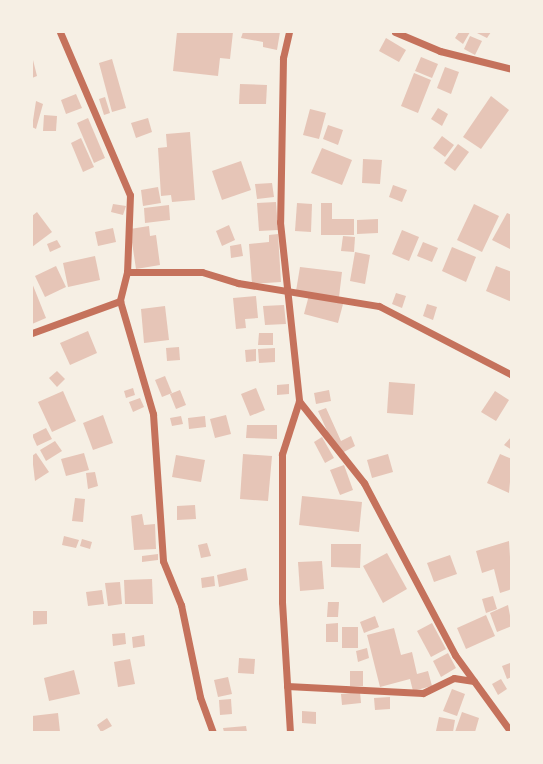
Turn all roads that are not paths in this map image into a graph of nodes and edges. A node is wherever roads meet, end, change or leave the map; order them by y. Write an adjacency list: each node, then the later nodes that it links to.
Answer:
1 (60, 32): 5 (street)
2 (289, 32): 6 (street)
3 (395, 32): 4 (street)
4 (512, 69)
5 (127, 272): 6 (street); 7 (street)
6 (286, 292): 9 (street); 10 (street)
7 (120, 301): 8 (street); 13 (street)
8 (32, 333)
9 (512, 375)
10 (299, 401): 11 (street); 12 (street)
11 (474, 681): 12 (street); 15 (street)
12 (287, 686): 14 (street)
13 (213, 733)
14 (290, 733)
15 (511, 733)

